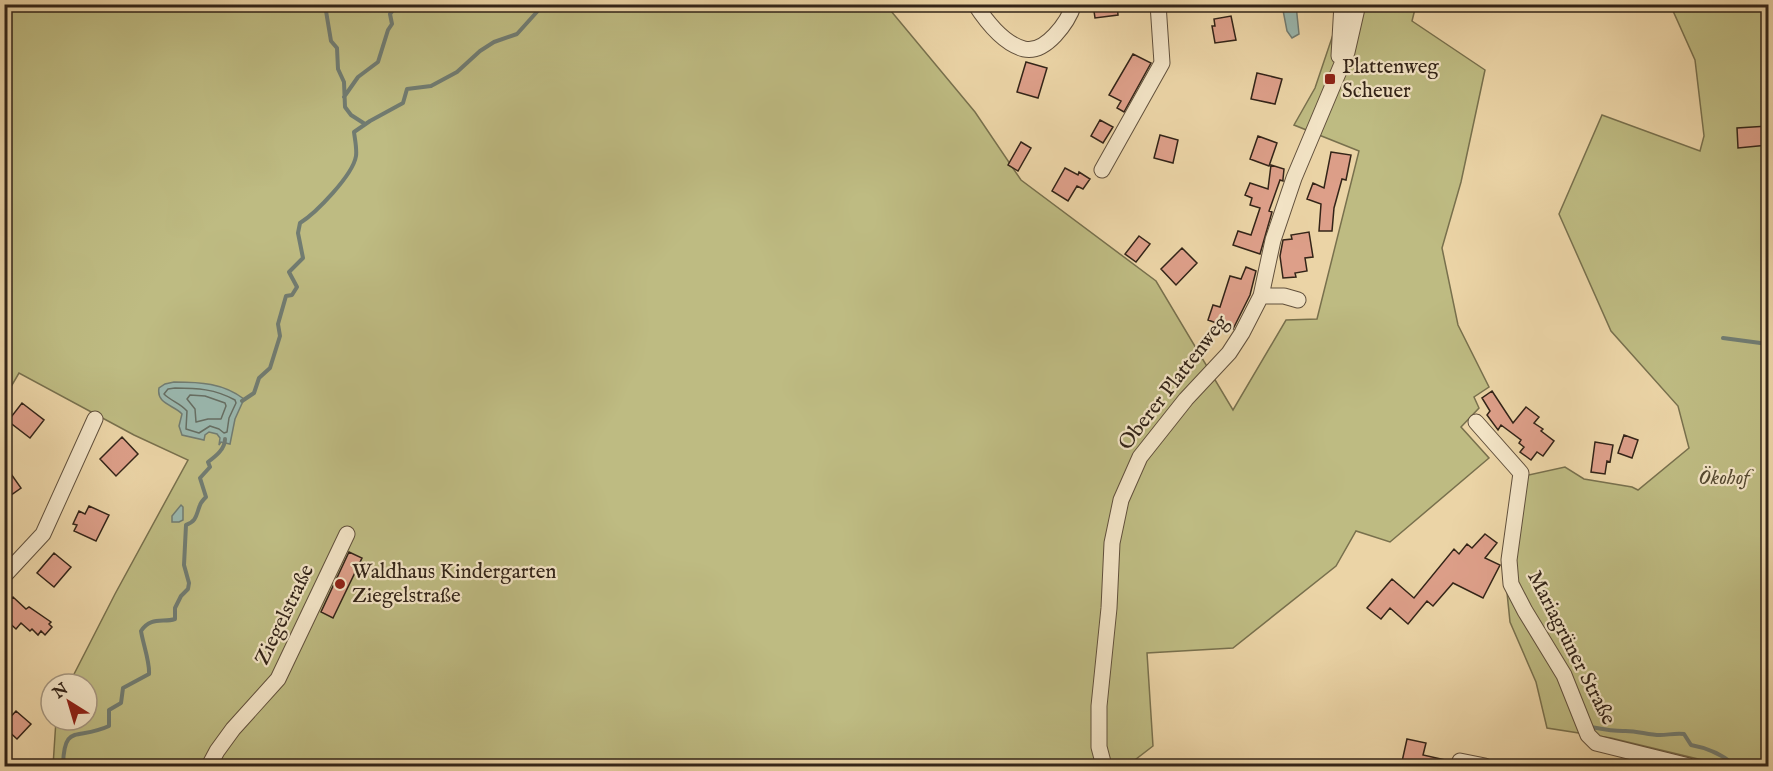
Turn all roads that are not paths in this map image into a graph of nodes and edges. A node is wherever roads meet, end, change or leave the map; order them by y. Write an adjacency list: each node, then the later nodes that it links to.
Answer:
1 (975, 4): 2 (street)
2 (1074, 4)
3 (1158, 4): 7 (street)
4 (1342, 4): 6 (street)
5 (1358, 4): 6 (street, Oberer Plattenweg)
6 (1339, 71): 8 (street, Oberer Plattenweg)
7 (1102, 170)
8 (1261, 296): 9 (street); 15 (street, Oberer Plattenweg)
9 (1298, 300)
10 (95, 418): 13 (street)
11 (1476, 422): 18 (street, Mariagrüner Straße)
12 (347, 534): 14 (street, Ziegelstraße)
13 (4, 576)
14 (209, 766)
15 (1104, 766)
16 (1458, 766): 17 (street)
17 (1485, 766)
18 (1689, 766)

